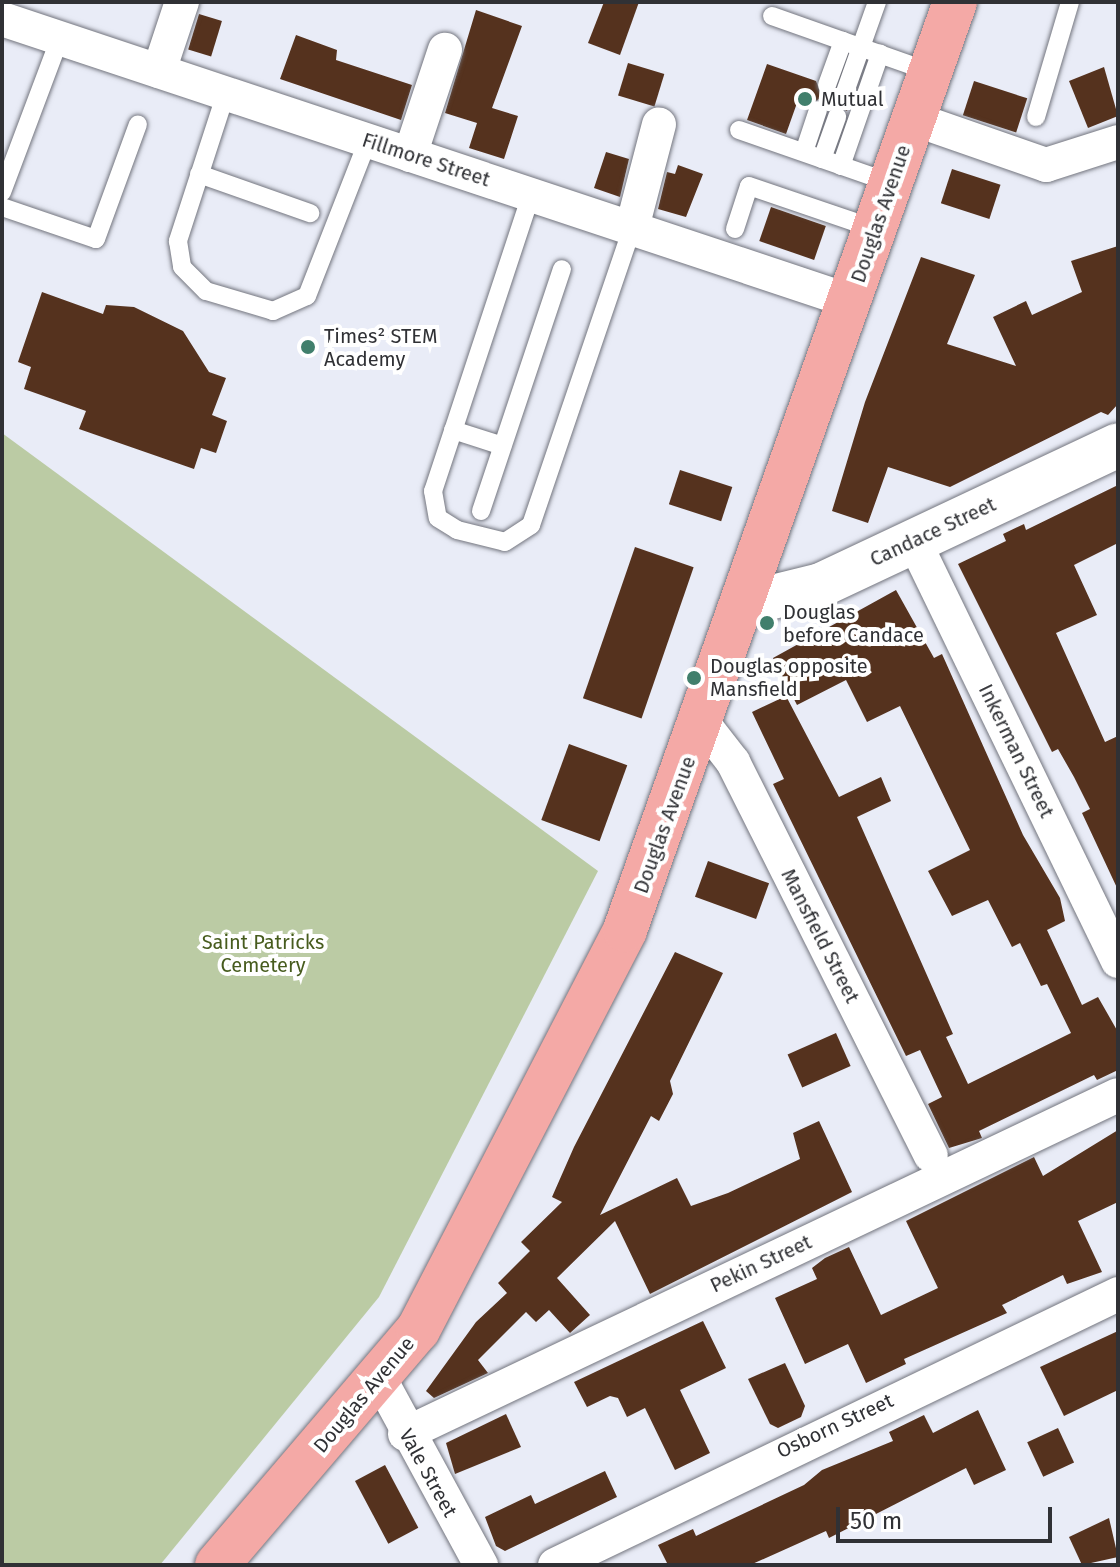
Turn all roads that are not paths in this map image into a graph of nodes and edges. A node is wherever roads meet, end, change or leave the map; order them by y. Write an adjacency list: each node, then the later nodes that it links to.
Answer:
1 (182, 2): 12 (street)
2 (877, 2): 9 (lane)
3 (955, 2): 13 (main road, Douglas Avenue)
4 (1070, 2): 19 (lane)
5 (772, 16): 8 (lane)
6 (2, 19): 7 (street, Fillmore Street)
7 (60, 38): 12 (street, Fillmore Street); 32 (lane)
8 (843, 41): 9 (lane); 14 (lane)
9 (861, 47): 11 (lane); 15 (lane)
10 (445, 50): 27 (street)
11 (880, 54): 13 (lane); 29 (lane)
12 (159, 71): 16 (street, Fillmore Street)
13 (930, 72): 20 (main road, Douglas Avenue)
14 (827, 85)
15 (845, 92)
16 (226, 93): 24 (street, Fillmore Street); 30 (lane)
17 (818, 110): 26 (lane)
18 (837, 117): 28 (lane)
19 (1036, 117)
20 (914, 119): 25 (street); 31 (main road, Douglas Avenue)
21 (138, 124): 34 (lane)
22 (659, 124): 36 (street)
23 (739, 130): 26 (lane)
24 (368, 140): 27 (street, Fillmore Street); 30 (lane)
25 (1118, 142)
26 (804, 152): 28 (lane)
27 (410, 155): 33 (street, Fillmore Street)
28 (822, 159): 29 (lane)
29 (841, 166): 31 (lane)
30 (199, 174): 35 (lane)
31 (891, 183): 38 (main road, Douglas Avenue)
32 (2, 192)
33 (531, 195): 36 (street, Fillmore Street); 41 (lane)
34 (2, 207)
35 (310, 213)
36 (632, 228): 40 (street, Fillmore Street); 41 (lane)
37 (735, 229): 38 (lane)
38 (875, 229): 40 (main road, Douglas Avenue)
39 (562, 269): 43 (lane)
40 (850, 301): 46 (main road, Douglas Avenue)
41 (453, 430): 43 (lane)
42 (1118, 445): 45 (street, Candace Street)
43 (503, 446): 44 (lane)
44 (481, 511)
45 (914, 541): 46 (street, Candace Street); 48 (street, Inkerman Street)
46 (744, 604): 47 (main road, Douglas Avenue)
47 (702, 722): 50 (street, Mansfield Street); 52 (main road, Douglas Avenue)
48 (1118, 961)
49 (1118, 1095): 53 (street, Pekin Street)
50 (931, 1155)
51 (1118, 1294): 56 (street, Osborn Street)
52 (380, 1379): 53 (street, Vale Street); 54 (main road, Douglas Avenue)
53 (405, 1434): 55 (street, Vale Street)
54 (217, 1565)
55 (481, 1565)
56 (555, 1565)

